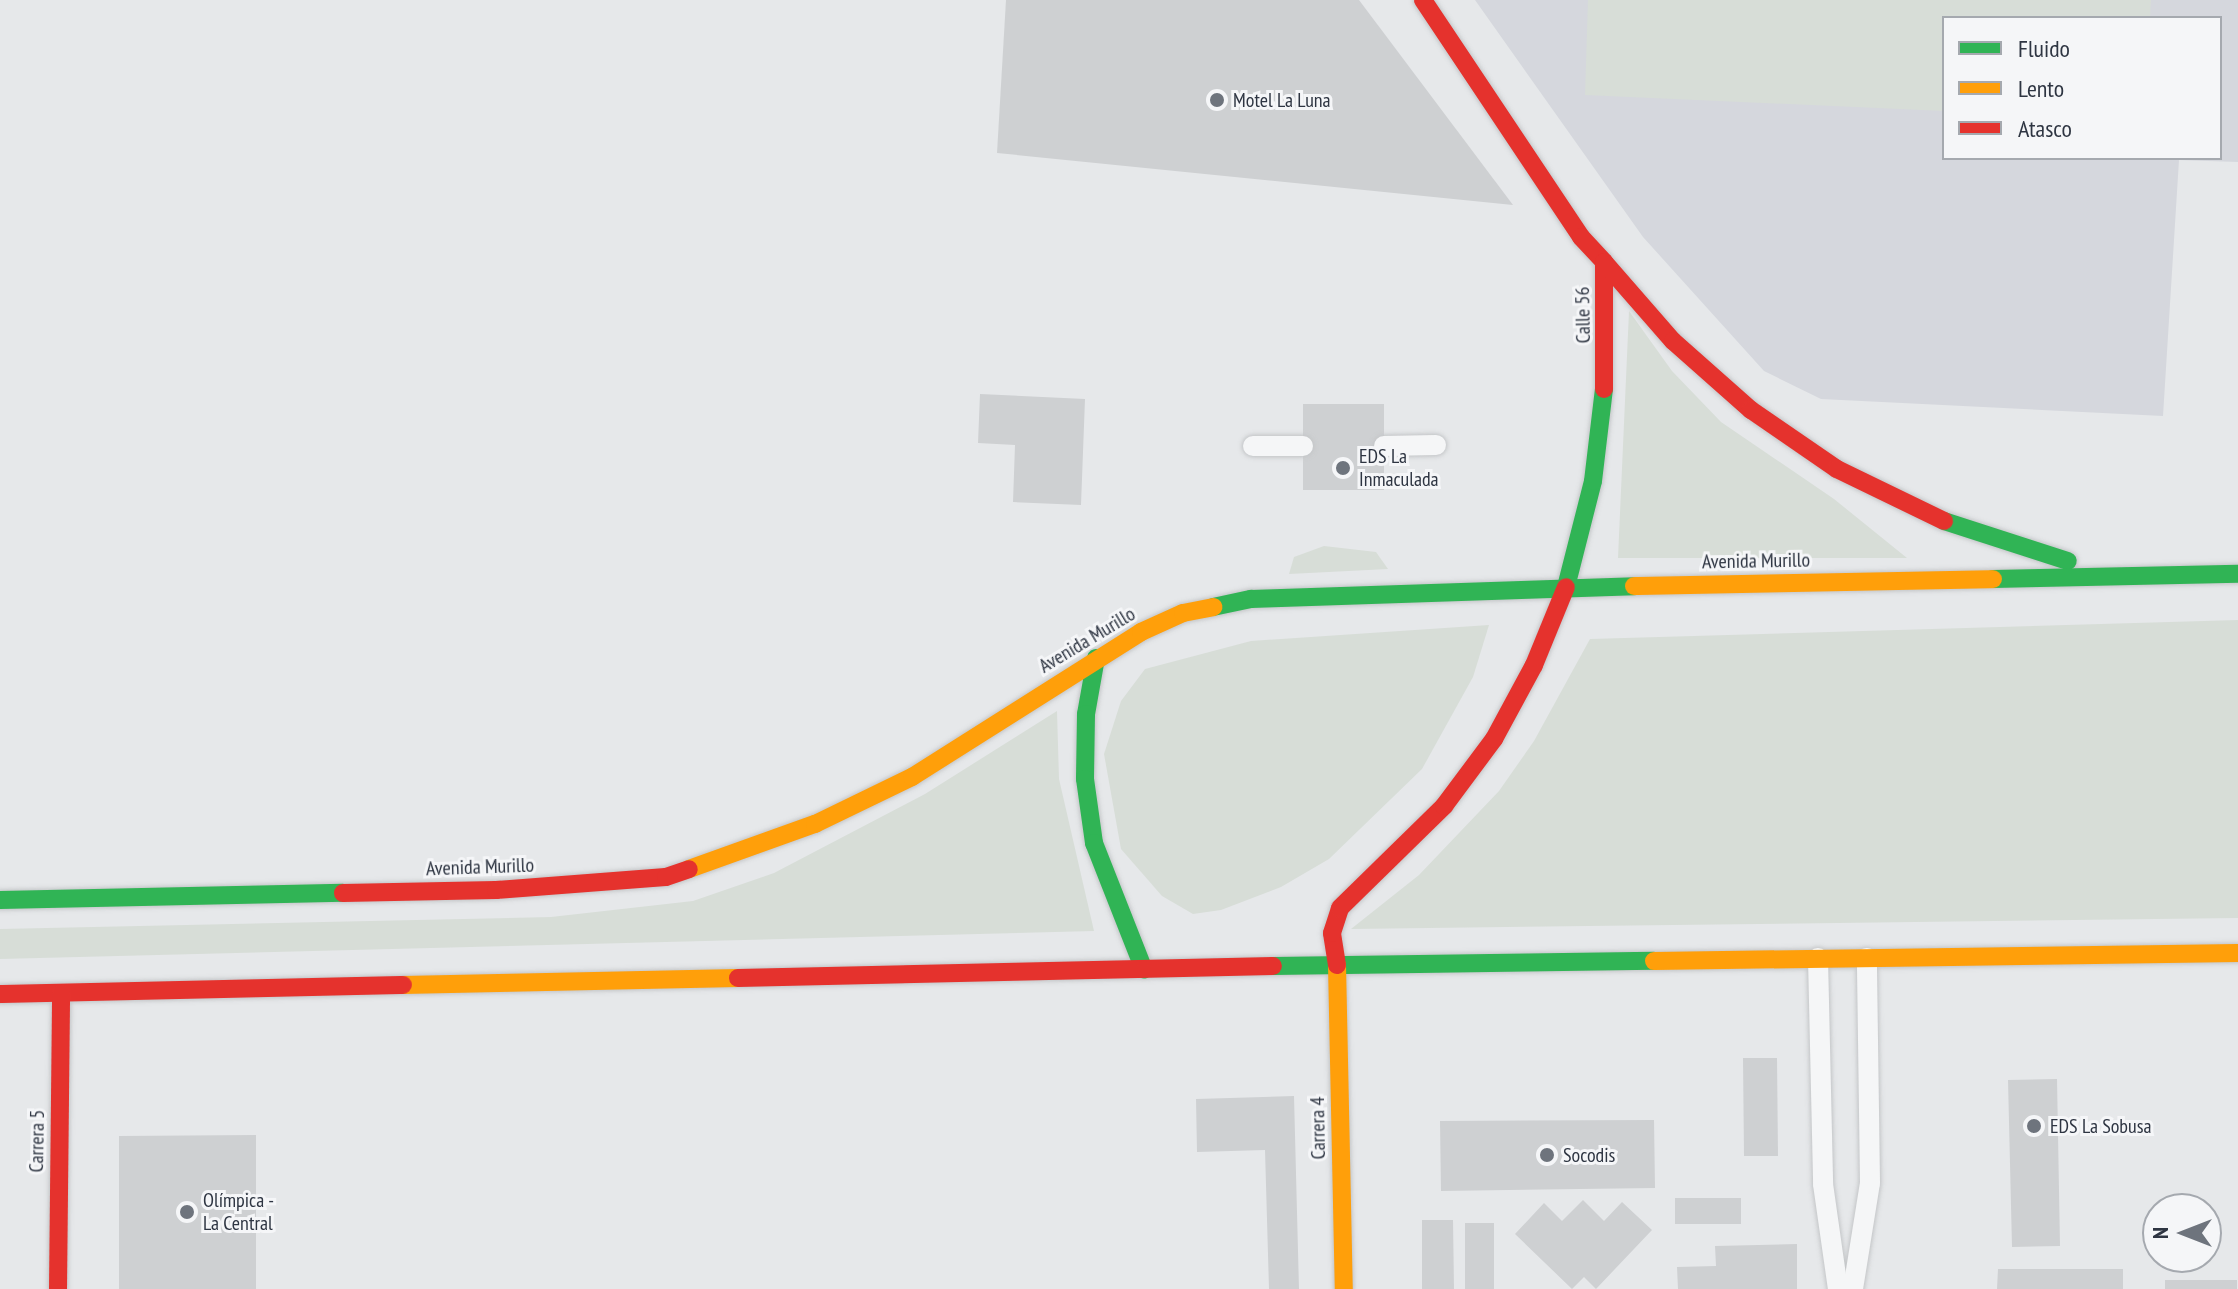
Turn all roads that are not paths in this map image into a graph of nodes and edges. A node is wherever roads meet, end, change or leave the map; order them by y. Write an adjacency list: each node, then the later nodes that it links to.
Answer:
1 (1423, 0): 2 (main road, Calle 56)
2 (1604, 262): 8 (main road); 9 (main road, Calle 56)
3 (1436, 445): 6 (lane)
4 (1253, 446): 5 (lane)
5 (1303, 446)
6 (1384, 446)
7 (2238, 574): 8 (main road, Avenida Murillo)
8 (2129, 575): 9 (main road, Avenida Murillo)
9 (1566, 587): 10 (main road, Avenida Murillo); 15 (main road, Calle 56)
10 (1096, 658): 11 (main road, Avenida Murillo); 16 (main road)
11 (0, 900)
12 (2238, 953): 14 (main road)
13 (1818, 958): 14 (main road); 15 (main road); 21 (lane)
14 (1867, 958): 22 (lane)
15 (1337, 965): 16 (main road); 20 (main road, Carrera 4)
16 (1144, 970): 17 (main road)
17 (61, 993): 18 (main road); 19 (main road, Carrera 5)
18 (0, 994)
19 (58, 1289)
20 (1344, 1289)
21 (1838, 1289)
22 (1853, 1289)

